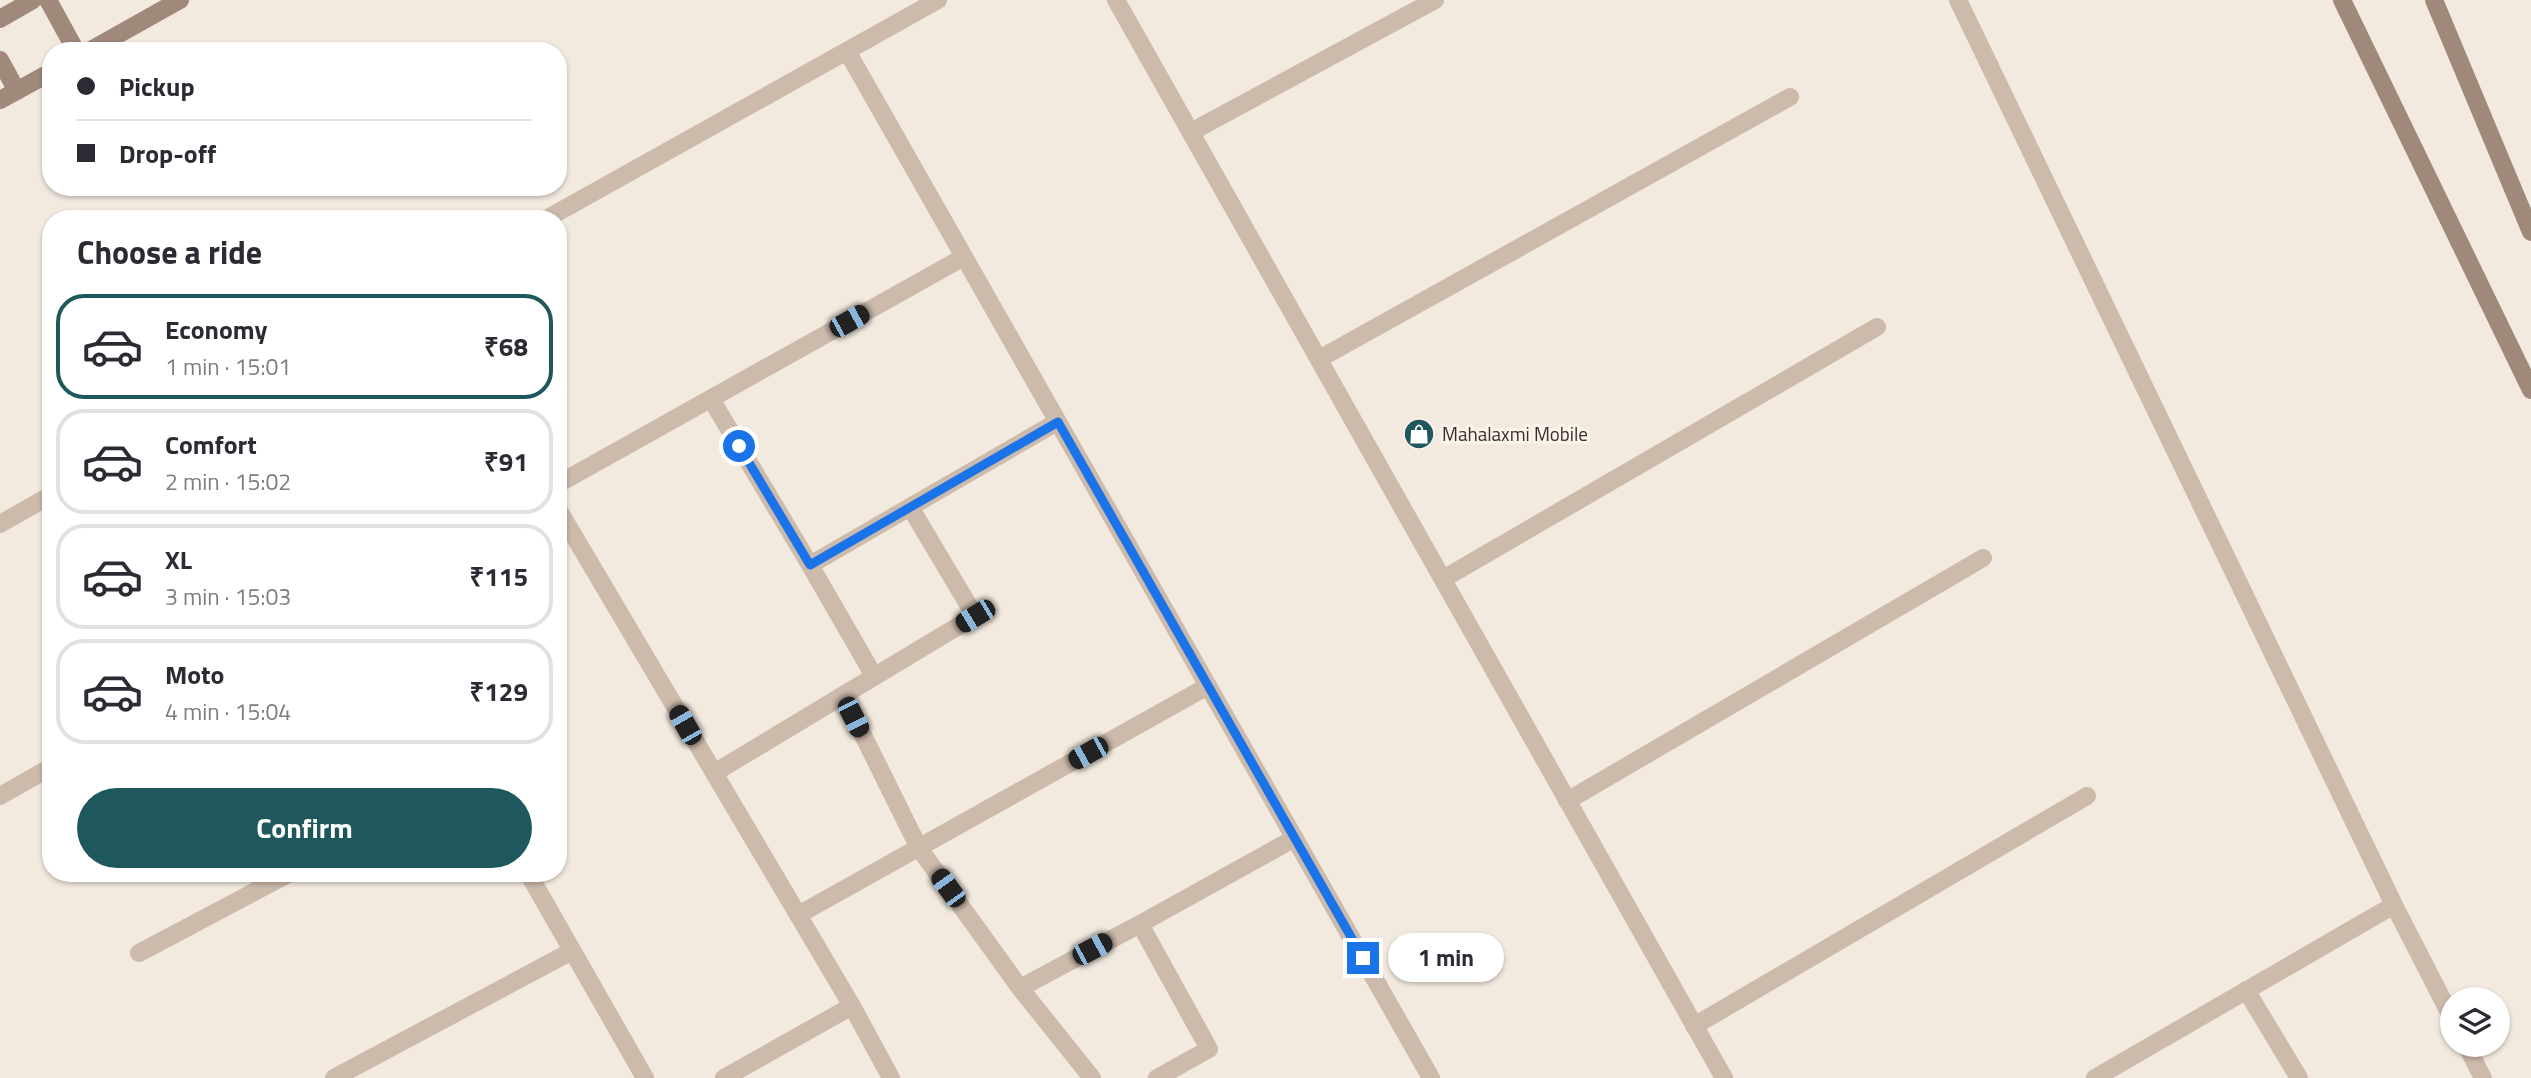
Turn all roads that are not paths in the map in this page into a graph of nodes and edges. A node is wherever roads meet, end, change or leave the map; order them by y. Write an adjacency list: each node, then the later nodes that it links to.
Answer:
1 (33, 0): 11 (street)
2 (48, 0): 12 (street)
3 (180, 0): 13 (street)
4 (938, 0): 14 (street)
5 (1116, 0): 20 (street)
6 (1435, 0): 10 (street)
7 (1958, 0): 49 (street)
8 (2342, 0): 26 (street)
9 (2434, 0): 22 (street)
10 (1416, 5): 20 (street)
11 (0, 19)
12 (71, 42)
13 (105, 42)
14 (846, 51): 21 (street); 23 (street)
15 (0, 60): 17 (street)
16 (42, 77): 17 (street)
17 (18, 91): 19 (street)
18 (1790, 97): 25 (street)
19 (0, 100)
20 (1191, 132): 25 (street)
21 (562, 210)
22 (2531, 232)
23 (964, 257): 27 (street); 28 (street)
24 (1877, 327): 36 (street)
25 (1319, 359): 36 (street)
26 (2531, 390)
27 (711, 399): 29 (street); 35 (street)
28 (1058, 422): 31 (street); 38 (street)
29 (567, 479)
30 (42, 500): 32 (street)
31 (909, 507): 35 (street); 37 (street)
32 (0, 524)
33 (567, 524): 41 (street)
34 (1983, 558): 44 (street)
35 (810, 565): 37 (street)
36 (1443, 579): 44 (street)
37 (874, 676): 39 (street)
38 (1208, 686): 45 (street); 46 (street)
39 (843, 695): 41 (street); 46 (street)
40 (42, 772): 42 (street)
41 (714, 773): 50 (street)
42 (0, 796)
43 (2087, 796): 58 (street)
44 (1567, 801): 58 (street)
45 (1295, 838): 51 (street); 66 (street)
46 (919, 848): 50 (street); 54 (street)
47 (273, 882): 53 (street)
48 (533, 882): 52 (street)
49 (2393, 905): 55 (street); 56 (street)
50 (798, 915): 57 (street)
51 (1140, 924): 54 (street); 65 (street)
52 (572, 951): 60 (street); 61 (street)
53 (139, 953)
54 (1020, 988): 64 (street)
55 (2246, 990): 68 (street); 69 (street)
56 (2440, 995)
57 (852, 1006): 62 (street); 63 (street)
58 (1694, 1026): 67 (street)
59 (2472, 1057): 70 (street)
60 (334, 1078)
61 (645, 1078)
62 (724, 1078)
63 (891, 1078)
64 (1093, 1078)
65 (1157, 1078)
66 (1432, 1078)
67 (1724, 1078)
68 (2095, 1078)
69 (2299, 1078)
70 (2482, 1078)

